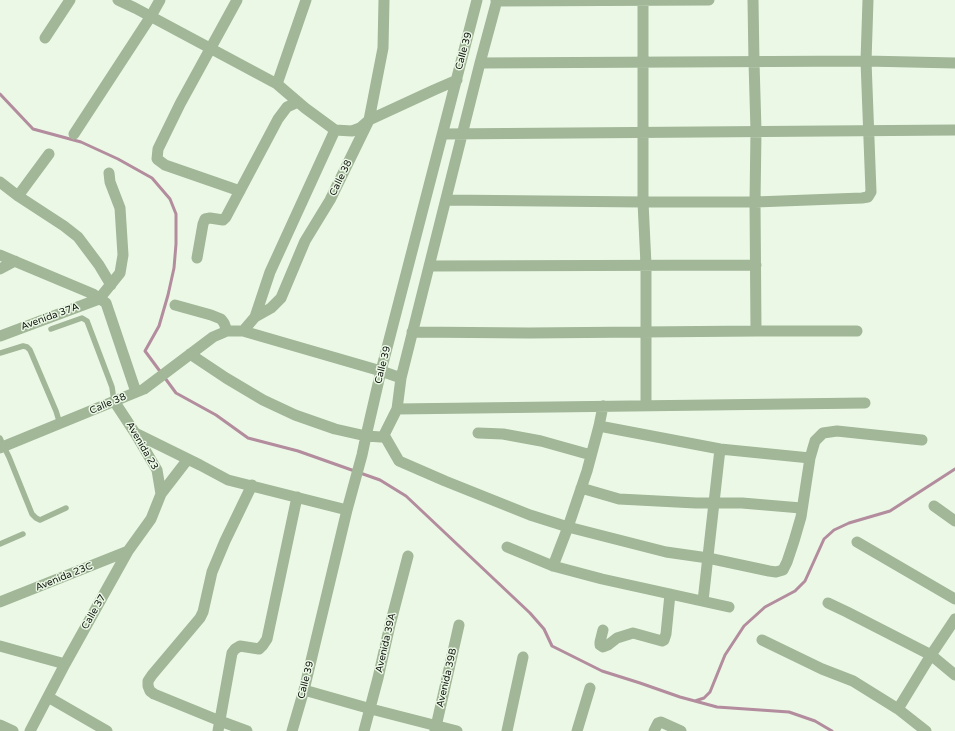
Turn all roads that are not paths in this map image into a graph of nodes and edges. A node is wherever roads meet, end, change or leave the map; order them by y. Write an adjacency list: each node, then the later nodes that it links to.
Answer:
1 (70, 0): 14 (street)
2 (118, 0): 13 (street)
3 (160, 0): 13 (street)
4 (237, 0): 15 (street)
5 (306, 0): 22 (street)
6 (384, 0): 24 (street, Calle 38)
7 (477, 0): 21 (street, Calle 39)
8 (643, 0): 9 (street); 12 (street); 20 (street)
9 (709, 0)
10 (753, 0): 17 (street)
11 (868, 0): 16 (street)
12 (496, 1): 19 (street)
13 (151, 16): 15 (street); 30 (street)
14 (45, 38)
15 (210, 48): 22 (street); 36 (street)
16 (866, 61): 17 (street); 18 (street); 27 (street)
17 (754, 62): 20 (street); 29 (street)
18 (955, 62)
19 (480, 63): 20 (street); 32 (street)
20 (644, 63): 28 (street)
21 (456, 80): 24 (street); 31 (street, Calle 39)
22 (277, 84): 23 (street)
23 (298, 102): 25 (street); 36 (street)
24 (369, 120): 25 (street); 51 (street, Calle 38)
25 (335, 130): 51 (street)
26 (955, 130): 27 (street)
27 (868, 131): 29 (street); 40 (street)
28 (643, 132): 29 (street); 32 (street); 39 (street)
29 (756, 132): 40 (street)
30 (74, 134)
31 (442, 134): 32 (street); 62 (street, Calle 39)
32 (462, 134): 38 (street)
33 (49, 154): 37 (street)
34 (110, 173): 48 (street)
35 (2, 187): 37 (street)
36 (240, 191): 42 (street)
37 (18, 196): 48 (street)
38 (446, 200): 39 (street); 46 (street)
39 (643, 202): 40 (street); 44 (street)
40 (755, 202): 45 (street)
41 (0, 255): 43 (street)
42 (197, 258)
43 (15, 261): 47 (street); 49 (street)
44 (646, 265): 45 (street); 46 (street); 58 (street)
45 (756, 265): 55 (street)
46 (429, 266): 57 (street)
47 (0, 270)
48 (111, 285): 49 (street)
49 (100, 299): 59 (street, Avenida 37A); 64 (street)
50 (175, 305): 53 (street)
51 (255, 317): 54 (street, Calle 38)
52 (51, 329): 65 (lane)
53 (227, 330): 54 (street); 61 (street, Calle 38)
54 (243, 331): 62 (street)
55 (756, 331): 56 (street); 58 (street)
56 (857, 331)
57 (412, 332): 58 (street); 63 (street)
58 (646, 332): 67 (street)
59 (0, 336)
60 (0, 353): 70 (lane)
61 (190, 354): 64 (street, Calle 38); 75 (street)
62 (381, 371): 63 (street); 75 (street, Calle 39)
63 (401, 378): 69 (street)
64 (136, 392): 65 (street, Calle 38)
65 (114, 401): 70 (street, Calle 38); 72 (street, Avenida 23)
66 (865, 403): 67 (street)
67 (646, 405): 68 (street)
68 (603, 406): 69 (street); 71 (street)
69 (397, 409): 74 (street)
70 (60, 424): 77 (street, Calle 38)
71 (599, 426): 78 (street); 79 (street)
72 (136, 433): 81 (street); 84 (street, Avenida 23)
73 (478, 433): 79 (street)
74 (384, 435): 75 (street); 92 (street)
75 (366, 436): 90 (street, Calle 39)
76 (922, 440): 80 (street)
77 (1, 444): 88 (lane)
78 (720, 449): 80 (street); 86 (street)
79 (591, 455): 83 (street)
80 (810, 458): 89 (street)
81 (188, 459): 82 (street); 84 (street, Calle 37)
82 (252, 485): 85 (street); 122 (street)
83 (581, 488): 86 (street); 92 (street)
84 (161, 494): 97 (street, Calle 37)
85 (297, 497): 90 (street); 122 (street)
86 (714, 503): 89 (street); 99 (street)
87 (934, 506): 91 (street)
88 (66, 508)
89 (801, 508): 99 (street)
90 (347, 510): 117 (street, Calle 39)
91 (955, 521)
92 (568, 526): 99 (street); 100 (street)
93 (23, 534): 95 (lane)
94 (857, 542): 102 (street)
95 (0, 544)
96 (507, 547): 100 (street)
97 (128, 551): 103 (street, Avenida 23C); 114 (street, Calle 37)
98 (408, 556): 119 (street, Avenida 39A)
99 (708, 558): 104 (street)
100 (553, 566): 101 (street)
101 (670, 594): 104 (street); 109 (street)
102 (955, 600)
103 (0, 602)
104 (704, 602): 106 (street)
105 (828, 603): 112 (street)
106 (729, 607)
107 (955, 619): 112 (street)
108 (459, 625): 123 (street, Avenida 39B)
109 (603, 630)
110 (762, 640): 120 (street)
111 (0, 646): 114 (street)
112 (931, 655): 115 (street); 120 (street)
113 (523, 657): 131 (street)
114 (64, 664): 118 (street, Calle 37)
115 (955, 675)
116 (590, 688): 132 (street)
117 (304, 690): 119 (street); 128 (street, Calle 39)
118 (48, 697): 125 (street, Calle 37); 126 (street)
119 (371, 709): 123 (street); 129 (street, Avenida 39A)
120 (898, 709): 135 (street)
121 (0, 725): 124 (street)
122 (219, 726): 127 (street)
123 (436, 729): 130 (street)
124 (13, 731)
125 (30, 731)
126 (108, 731)
127 (247, 731)
128 (292, 731)
129 (364, 731)
130 (457, 731)
131 (507, 731)
132 (577, 731)
133 (654, 731): 134 (street)
134 (682, 731)
135 (926, 731)

